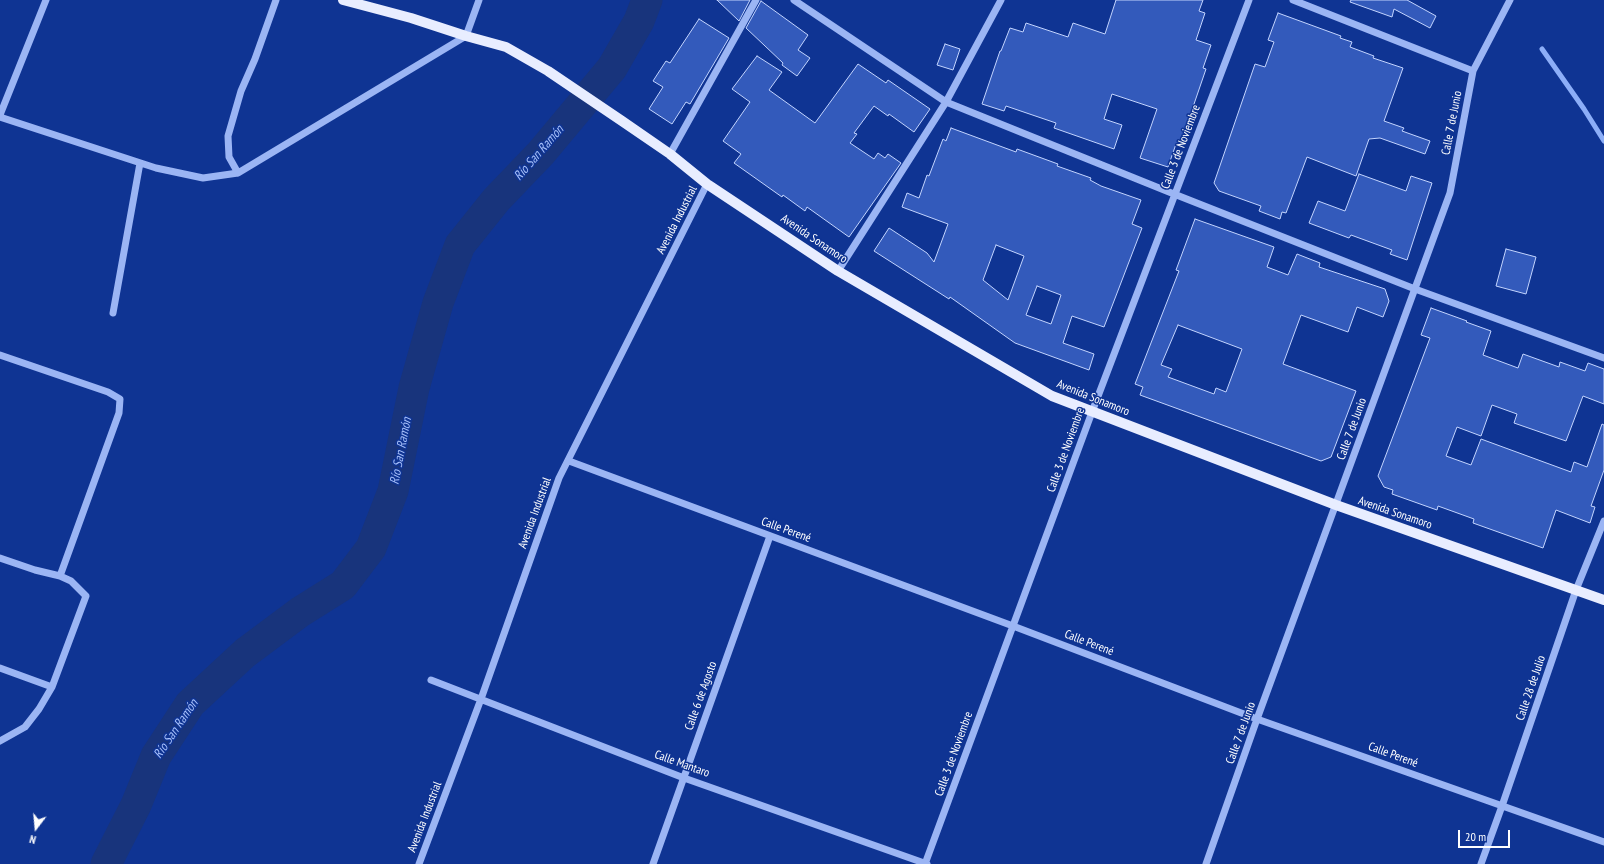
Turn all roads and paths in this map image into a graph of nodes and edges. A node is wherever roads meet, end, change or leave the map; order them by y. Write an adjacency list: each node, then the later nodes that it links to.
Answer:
1 (46, 0): 14 (street)
2 (276, 0): 17 (street)
3 (344, 0): 11 (main road, Avenida Sonamoro)
4 (479, 0): 11 (street)
5 (756, 0): 15 (street)
6 (794, 0): 13 (street)
7 (1001, 0): 13 (street)
8 (1249, 0): 19 (street, Calle 3 de Noviembre)
9 (1293, 0): 12 (street)
10 (1510, 0): 12 (street, Calle 7 de Junio)
11 (466, 36): 15 (main road, Avenida Sonamoro); 17 (street)
12 (1473, 71): 21 (street, Calle 7 de Junio)
13 (946, 102): 19 (street); 20 (street)
14 (0, 116): 16 (street)
15 (670, 154): 18 (main road, Avenida Sonamoro)
16 (140, 163): 17 (street); 22 (street)
17 (238, 173)
18 (707, 184): 20 (main road, Avenida Sonamoro); 26 (street, Avenida Industrial)
19 (1174, 194): 21 (street); 25 (street, Calle 3 de Noviembre)
20 (838, 271): 25 (main road, Avenida Sonamoro)
21 (1415, 289): 24 (street); 27 (street, Calle 7 de Junio)
22 (113, 313)
23 (0, 355): 31 (street)
24 (1604, 358)
25 (1092, 412): 27 (main road, Avenida Sonamoro); 34 (street, Calle 3 de Noviembre)
26 (569, 461): 29 (street, Calle Perené); 38 (street, Avenida Industrial)
27 (1336, 505): 32 (main road, Avenida Sonamoro); 39 (street, Calle 7 de Junio)
28 (1604, 521): 32 (street, Calle 28 de Julio)
29 (770, 536): 34 (street, Calle Perené); 41 (street, Calle 6 de Agosto)
30 (0, 558): 31 (street)
31 (60, 576): 37 (street)
32 (1576, 590): 33 (main road, Avenida Sonamoro); 42 (street, Calle 28 de Julio)
33 (1604, 600)
34 (1013, 626): 39 (street, Calle Perené); 46 (street, Calle 3 de Noviembre)
35 (0, 668): 37 (street)
36 (431, 680): 38 (street, Calle Mantaro)
37 (52, 687): 40 (street)
38 (481, 700): 41 (street, Calle Mantaro); 44 (street, Avenida Industrial)
39 (1257, 719): 42 (street, Calle Perené); 47 (street, Calle 7 de Junio)
40 (0, 741)
41 (684, 778): 45 (street, Calle 6 de Agosto); 46 (street, Calle Mantaro)
42 (1502, 806): 43 (street, Calle Perené); 48 (street, Calle 28 de Julio)
43 (1604, 842)
44 (419, 864)
45 (653, 864)
46 (925, 864)
47 (1206, 864)
48 (1481, 864)

